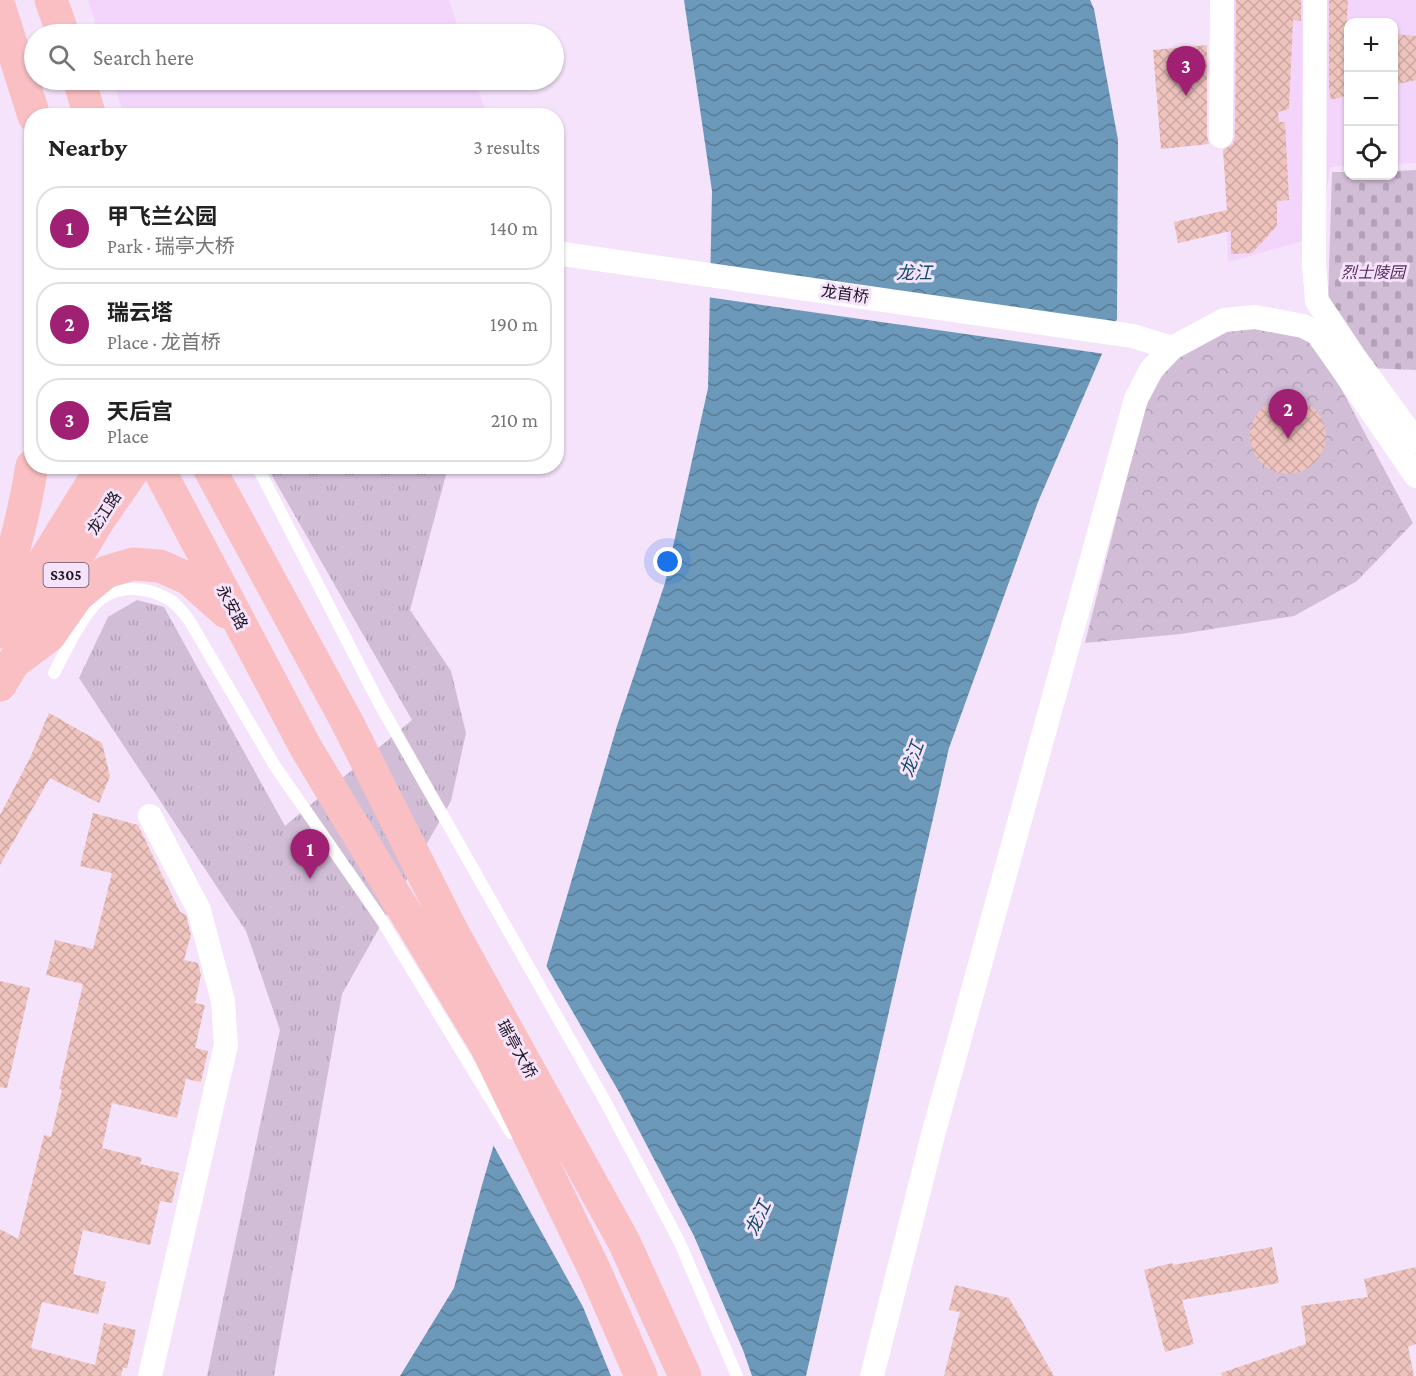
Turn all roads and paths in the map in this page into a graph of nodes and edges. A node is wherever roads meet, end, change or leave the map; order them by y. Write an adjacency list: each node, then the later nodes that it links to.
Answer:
1 (51, 0): 5 (main road)
2 (1222, 0): 11 (street)
3 (1315, 0): 16 (street)
4 (0, 9): 6 (main road)
5 (59, 24)
6 (24, 85)
7 (26, 90): 9 (main road)
8 (82, 90): 10 (main road)
9 (31, 108)
10 (88, 108)
11 (1221, 136)
12 (564, 254): 14 (street, 龙首桥)
13 (564, 268): 14 (street, 龙首桥)
14 (1132, 342): 15 (street)
15 (1172, 348): 23 (street); 36 (street)
16 (1416, 441)
17 (31, 474): 24 (main road)
18 (98, 474): 26 (main road)
19 (130, 474): 28 (main road, 龙江路 / S305)
20 (161, 474): 25 (main road, 永安路)
21 (212, 474): 34 (main road, 瑞亭大桥)
22 (261, 474): 35 (lane)
23 (1416, 476)
24 (0, 591)
25 (242, 626): 28 (main road); 29 (main road, 永安路)
26 (0, 632)
27 (54, 673): 32 (lane)
28 (7, 674)
29 (306, 748): 33 (main road, 瑞亭大桥)
30 (150, 816): 31 (street)
31 (150, 1376)
32 (632, 1376)
33 (642, 1376)
34 (685, 1376)
35 (737, 1376)
36 (872, 1376)

